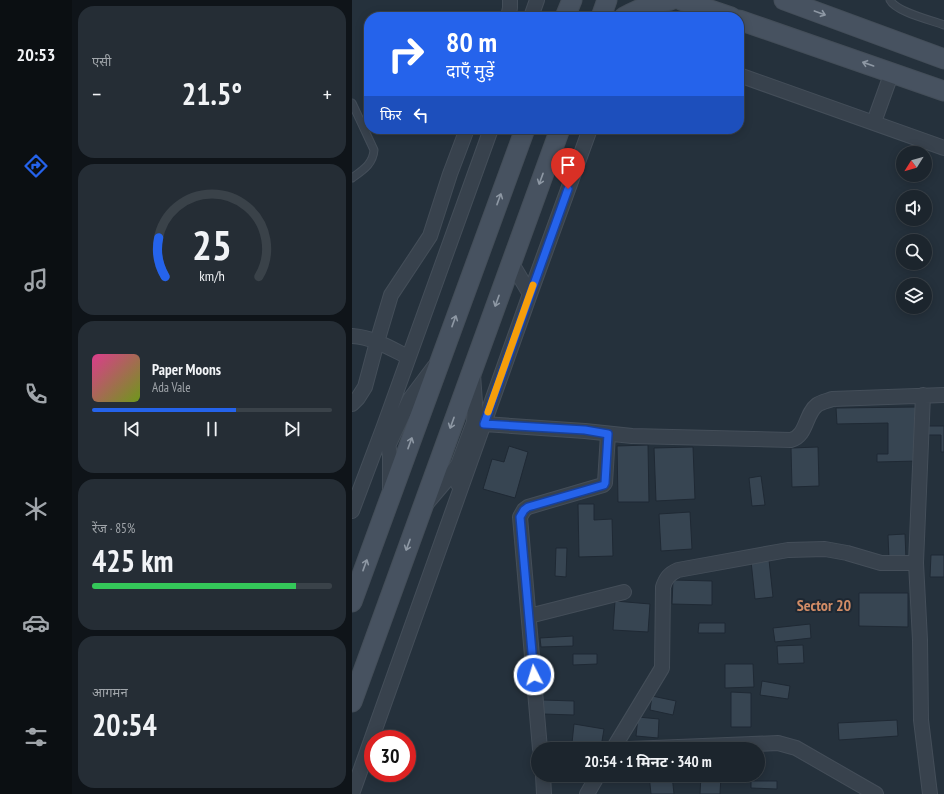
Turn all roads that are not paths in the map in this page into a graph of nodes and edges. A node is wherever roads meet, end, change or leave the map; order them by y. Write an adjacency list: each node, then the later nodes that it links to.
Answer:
1 (510, 0): 9 (street)
2 (537, 0): 10 (street)
3 (572, 0): 11 (street)
4 (607, 0): 12 (street)
5 (671, 0): 13 (street)
6 (681, 0): 14 (street)
7 (784, 0): 17 (street, one-way to 17)
8 (890, 0): 16 (lane)
9 (509, 12)
10 (533, 12)
11 (567, 12)
12 (603, 12)
13 (634, 12)
14 (716, 12)
15 (744, 22): 18 (street, one-way to 15)
16 (944, 25)
17 (944, 59)
18 (892, 72): 20 (street); 22 (street)
19 (744, 77): 22 (street)
20 (944, 91)
21 (352, 103): 23 (lane)
22 (874, 122): 30 (street)
23 (364, 129)
24 (367, 134): 31 (lane)
25 (465, 134): 35 (street)
26 (489, 134): 37 (street)
27 (522, 134): 36 (street, one-way to 27)
28 (558, 134): 32 (street, one-way to 32)
29 (588, 134): 33 (street)
30 (944, 148)
31 (352, 178)
32 (511, 262): 33 (street); 38 (street, one-way to 38)
33 (530, 294): 42 (street)
34 (352, 336): 35 (street)
35 (377, 342): 37 (street); 41 (street)
36 (442, 355): 45 (street); 48 (street, one-way to 36)
37 (408, 357): 43 (street)
38 (472, 367): 46 (street); 49 (street, one-way to 49)
39 (923, 395): 40 (street); 44 (street); 51 (street)
40 (944, 395)
41 (352, 404)
42 (484, 424): 44 (street); 47 (street)
43 (384, 426): 45 (street); 50 (street)
44 (608, 434): 54 (street)
45 (389, 444): 48 (street)
46 (459, 462): 47 (street); 49 (street)
47 (459, 495): 61 (street)
48 (390, 498): 53 (street, one-way to 48)
49 (421, 510): 55 (street, one-way to 55)
50 (352, 511)
51 (916, 563): 57 (street); 65 (street)
52 (624, 592): 54 (street)
53 (352, 602)
54 (529, 616): 56 (street)
55 (352, 702)
56 (539, 742)
57 (617, 742)
58 (765, 744): 64 (street)
59 (543, 782): 62 (street)
60 (594, 782): 63 (street)
61 (352, 794)
62 (544, 794)
63 (587, 794)
64 (876, 794)
65 (930, 794)

